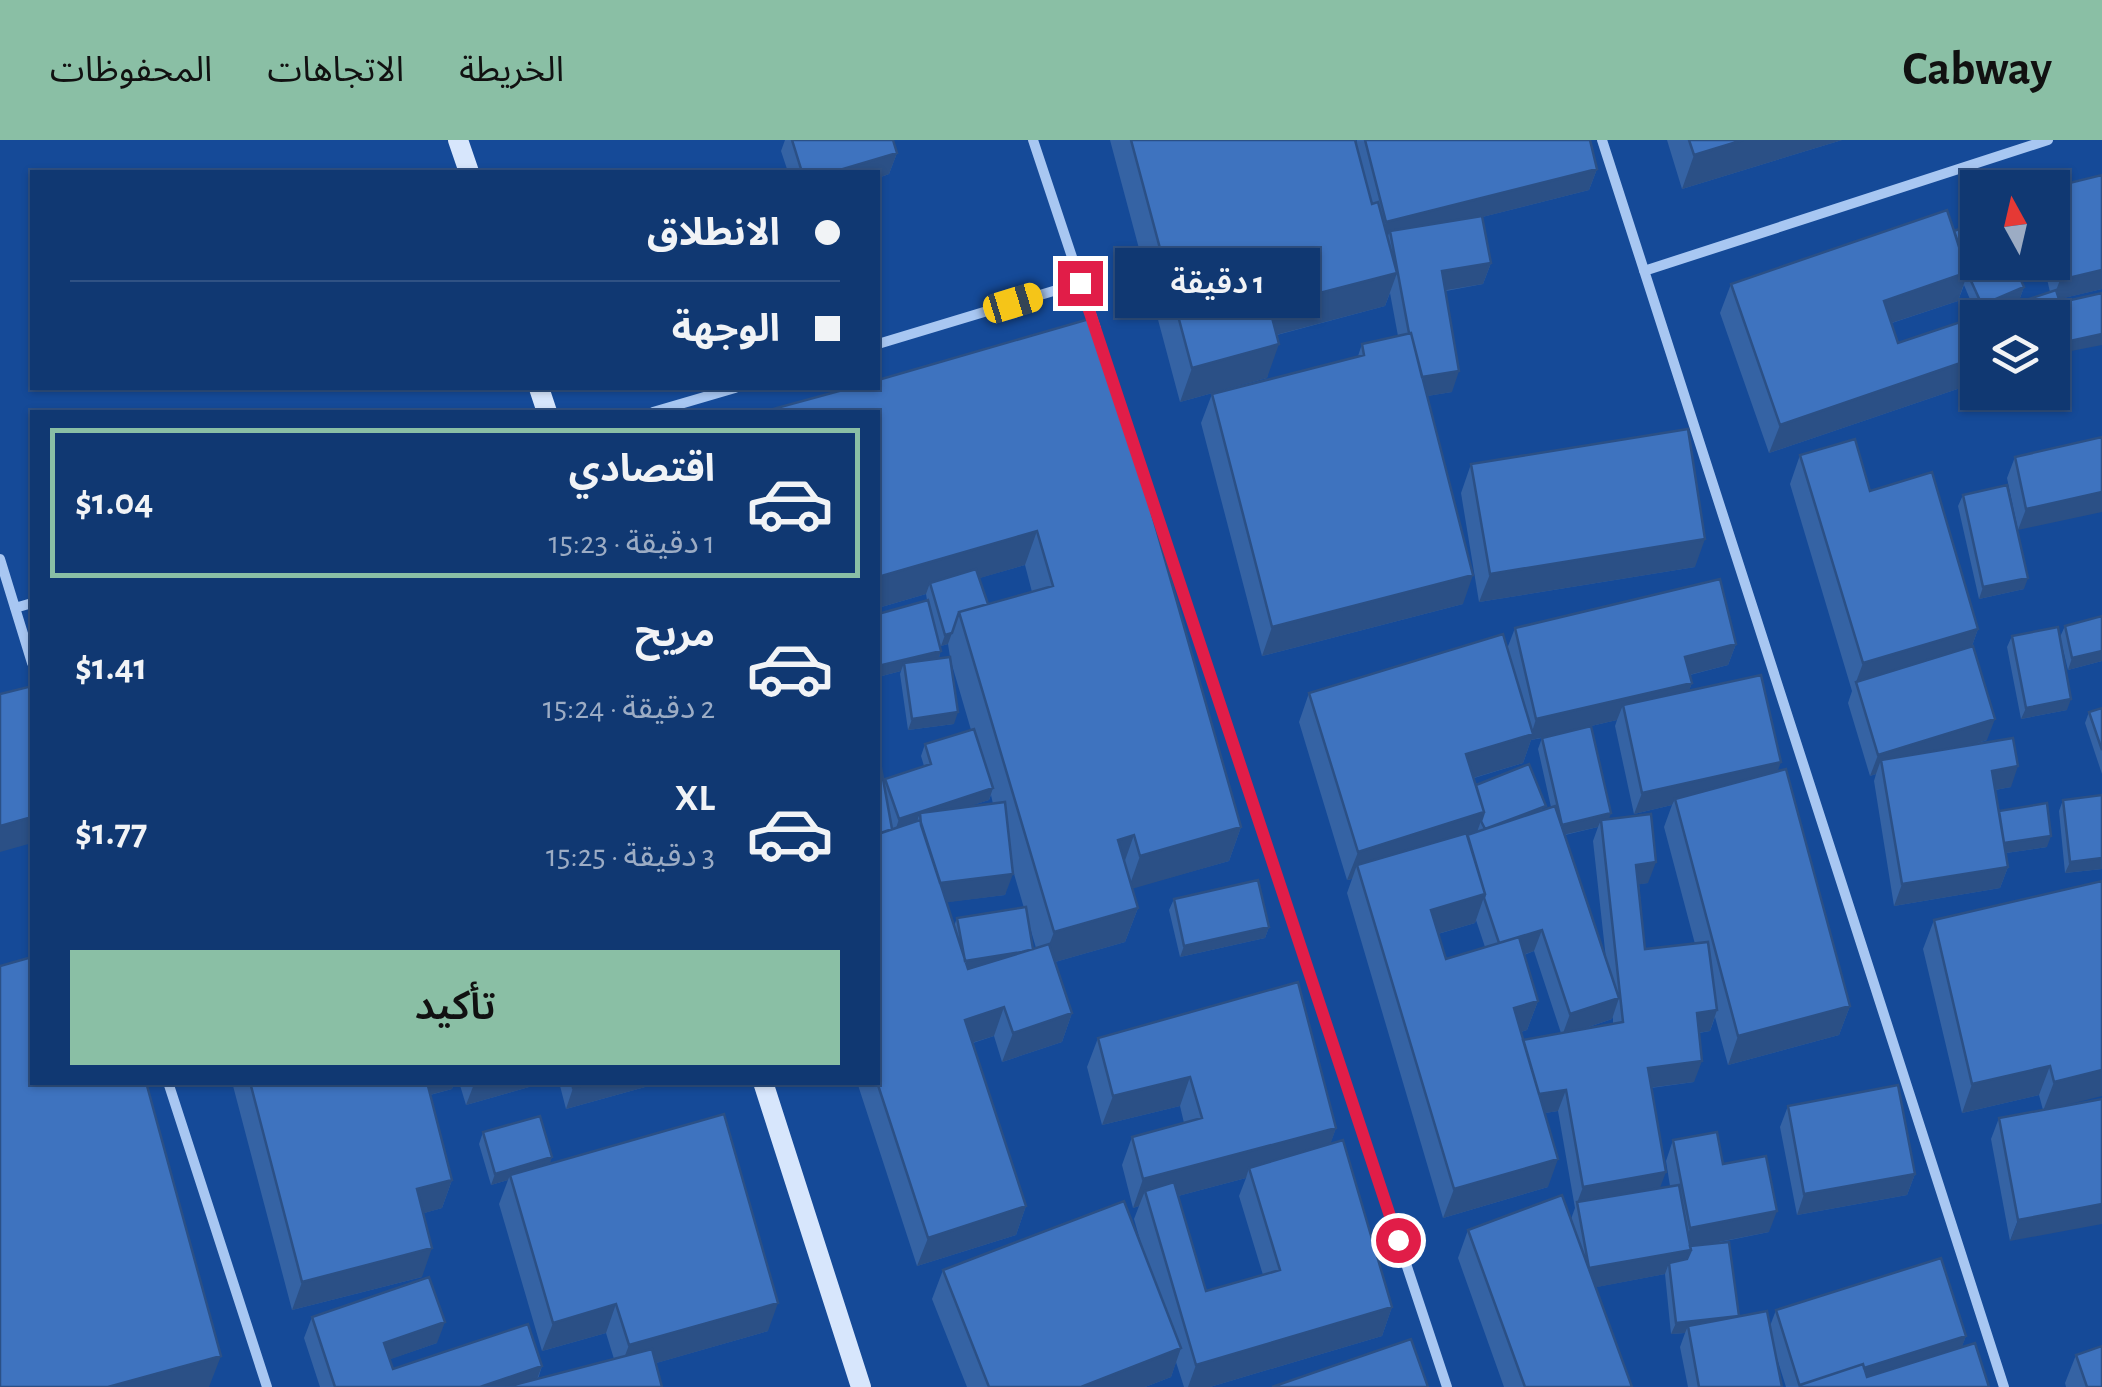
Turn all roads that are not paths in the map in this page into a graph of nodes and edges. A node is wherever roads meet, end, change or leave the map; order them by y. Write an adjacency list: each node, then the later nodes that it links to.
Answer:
1 (458, 140): 5 (street)
2 (1033, 140): 7 (street)
3 (1602, 140): 6 (street)
4 (2048, 140): 6 (street)
5 (468, 170)
6 (1644, 271): 22 (street)
7 (1080, 283): 8 (street); 9 (street)
8 (1099, 339)
9 (880, 343)
10 (1112, 376): 21 (street)
11 (729, 390): 12 (street)
12 (660, 410)
13 (0, 559): 15 (street)
14 (30, 604): 15 (street)
15 (15, 608): 16 (street)
16 (30, 656)
17 (169, 1085): 19 (street)
18 (764, 1085): 20 (street)
19 (267, 1387)
20 (862, 1387)
21 (1447, 1387)
22 (2004, 1387)

